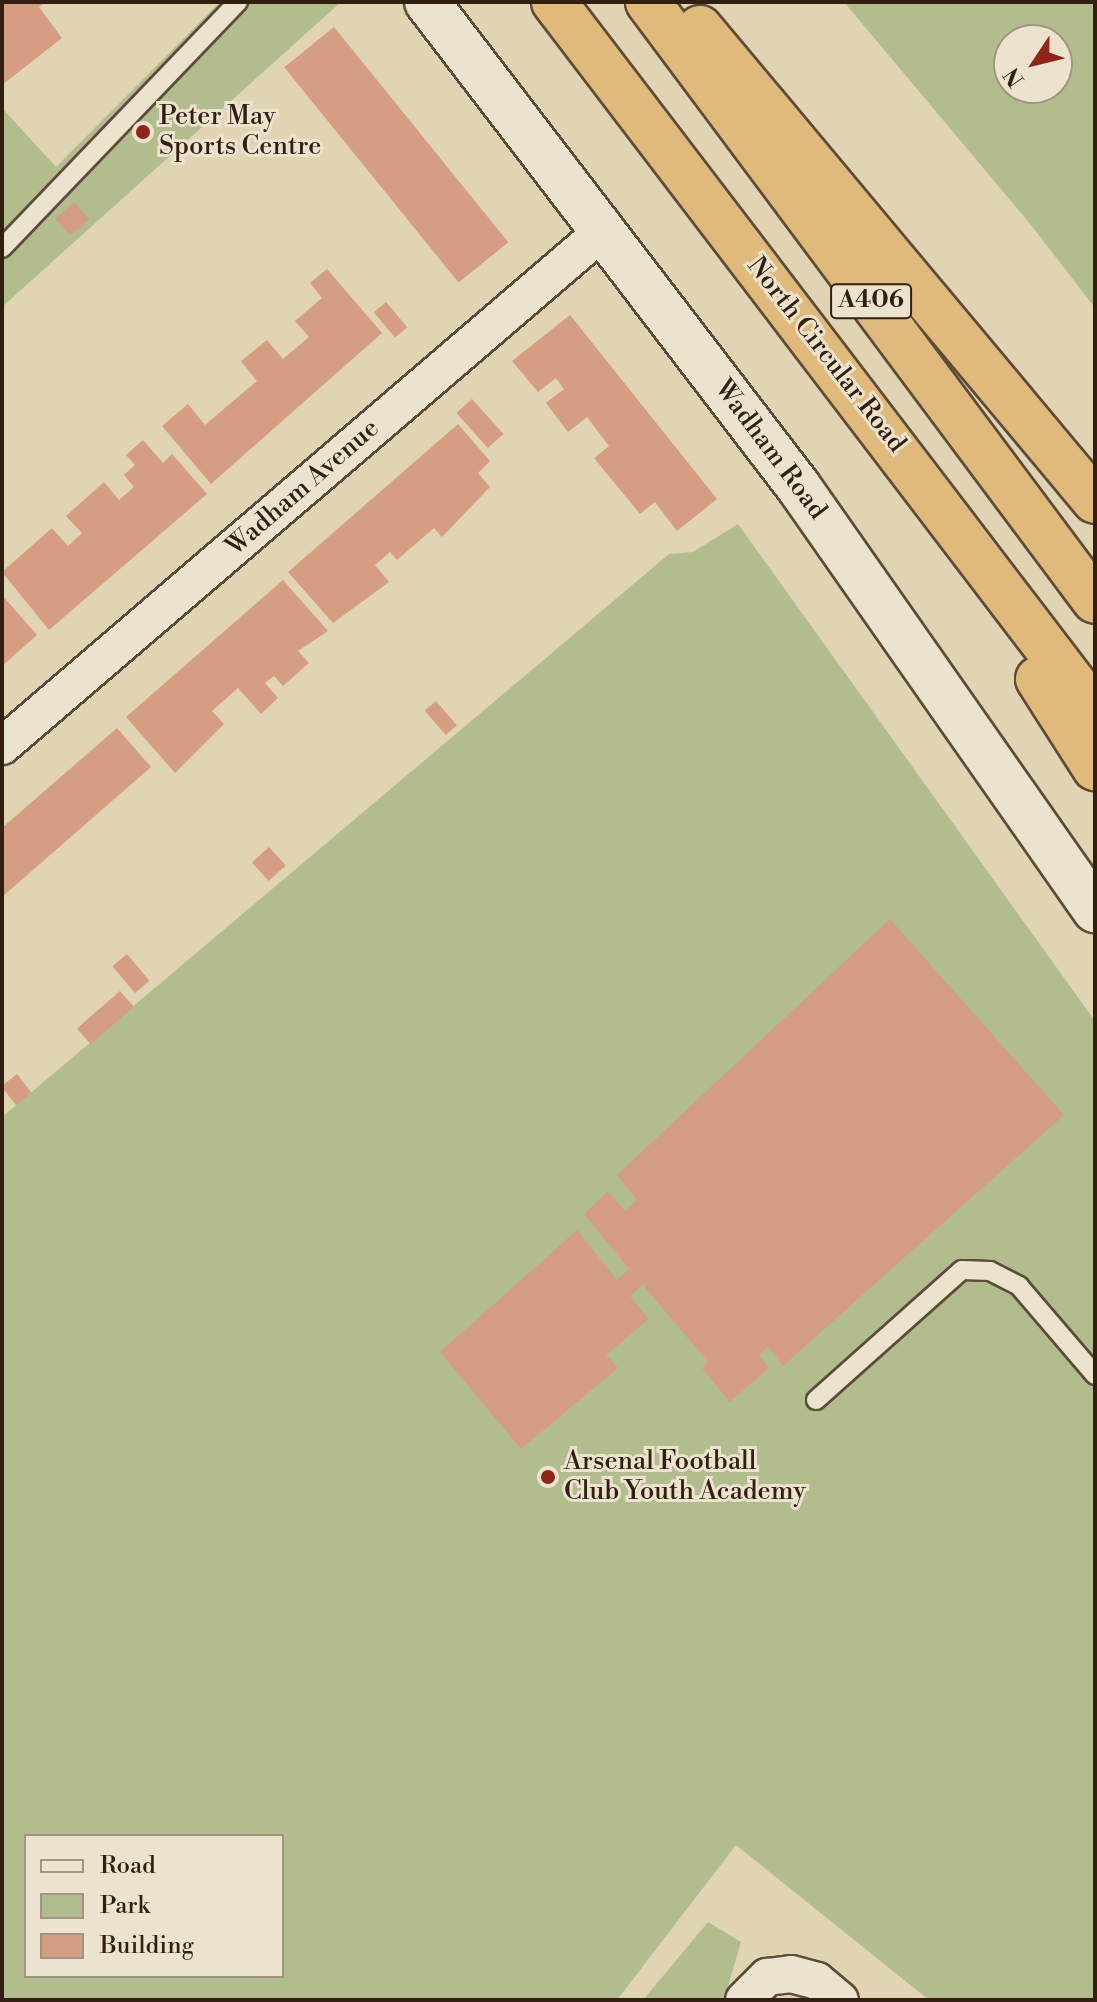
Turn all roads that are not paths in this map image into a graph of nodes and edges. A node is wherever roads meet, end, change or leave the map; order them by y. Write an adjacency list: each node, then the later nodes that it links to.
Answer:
1 (238, 2): 7 (lane)
2 (427, 2): 6 (street, Wadham Road)
3 (554, 2): 8 (highway, North Circular Road / A406)
4 (648, 2): 10 (highway, A406)
5 (677, 2): 9 (highway, A406)
6 (603, 231): 12 (street, Wadham Avenue); 14 (street, Wadham Road)
7 (2, 248)
8 (865, 405): 11 (highway, North Circular Road / A406); 13 (highway, A406)
9 (1095, 501)
10 (1095, 601)
11 (1095, 711)
12 (2, 746)
13 (1095, 768)
14 (1095, 910)
15 (1095, 1375): 16 (lane)
16 (816, 1400)
17 (829, 1991): 18 (street)
18 (744, 2000)

